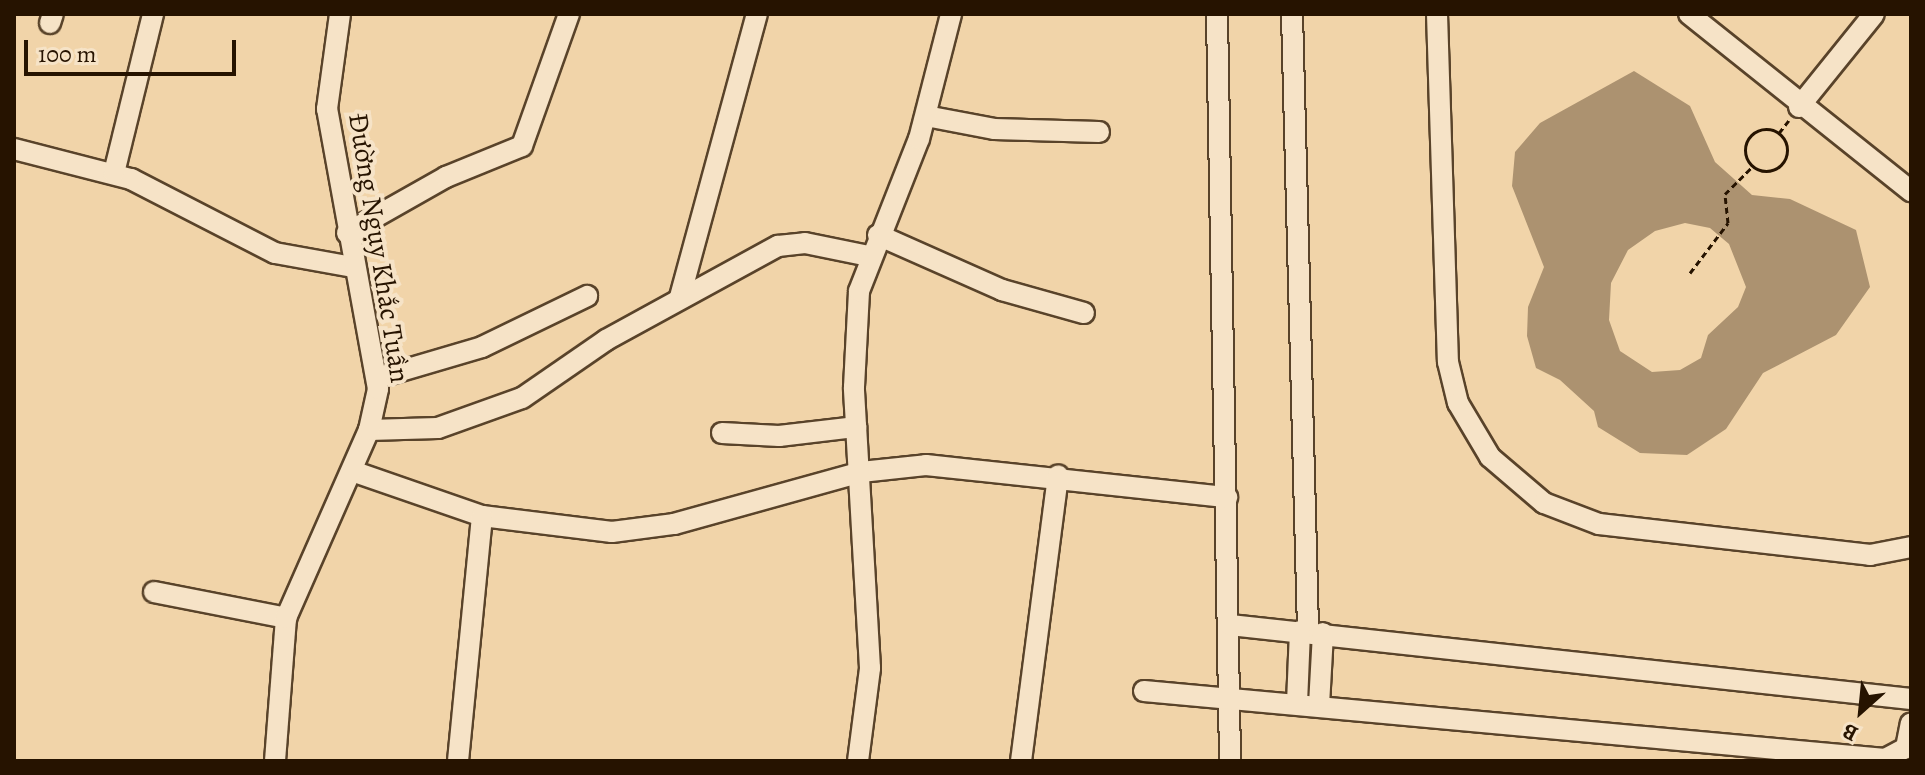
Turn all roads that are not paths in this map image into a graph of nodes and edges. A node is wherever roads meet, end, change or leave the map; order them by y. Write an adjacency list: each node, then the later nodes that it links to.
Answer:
1 (153, 14): 15 (street)
2 (340, 14): 17 (street, Đường Ngụy Khắc Tuần)
3 (569, 14): 17 (street)
4 (757, 14): 22 (street)
5 (951, 14): 12 (street)
6 (1217, 14): 31 (street)
7 (1292, 14): 37 (street)
8 (1437, 14): 33 (street)
9 (1689, 14): 11 (street)
10 (1874, 14): 11 (street)
11 (1799, 107): 16 (street)
12 (926, 116): 13 (street); 18 (street)
13 (1099, 132)
14 (14, 149): 15 (street)
15 (114, 173): 20 (street)
16 (1911, 191)
17 (347, 233): 20 (street, Đường Ngụy Khắc Tuần)
18 (878, 235): 19 (street); 23 (street)
19 (869, 256): 22 (street); 25 (street)
20 (353, 267): 24 (street, Đường Ngụy Khắc Tuần)
21 (587, 296): 24 (street)
22 (680, 297): 26 (street)
23 (1084, 313)
24 (377, 378): 26 (street, Đường Ngụy Khắc Tuần)
25 (856, 427): 27 (street); 29 (street)
26 (369, 430): 28 (street, Đường Ngụy Khắc Tuần)
27 (722, 433)
28 (352, 471): 32 (street); 35 (street, Đường Ngụy Khắc Tuần)
29 (861, 472): 30 (street); 32 (street); 46 (street)
30 (1058, 475): 31 (street); 47 (street)
31 (1227, 497): 36 (street)
32 (482, 516): 45 (street)
33 (1911, 547)
34 (154, 592): 35 (street)
35 (286, 618): 44 (street, Đường Ngụy Khắc Tuần)
36 (1230, 625): 37 (street); 39 (street)
37 (1310, 632): 40 (street); 41 (street); 42 (street)
38 (1144, 691): 39 (street)
39 (1232, 696): 41 (street); 48 (street)
40 (1911, 699)
41 (1297, 703): 42 (street)
42 (1319, 705): 43 (street)
43 (1911, 723)
44 (275, 761)
45 (458, 761)
46 (858, 761)
47 (1021, 761)
48 (1230, 761)

